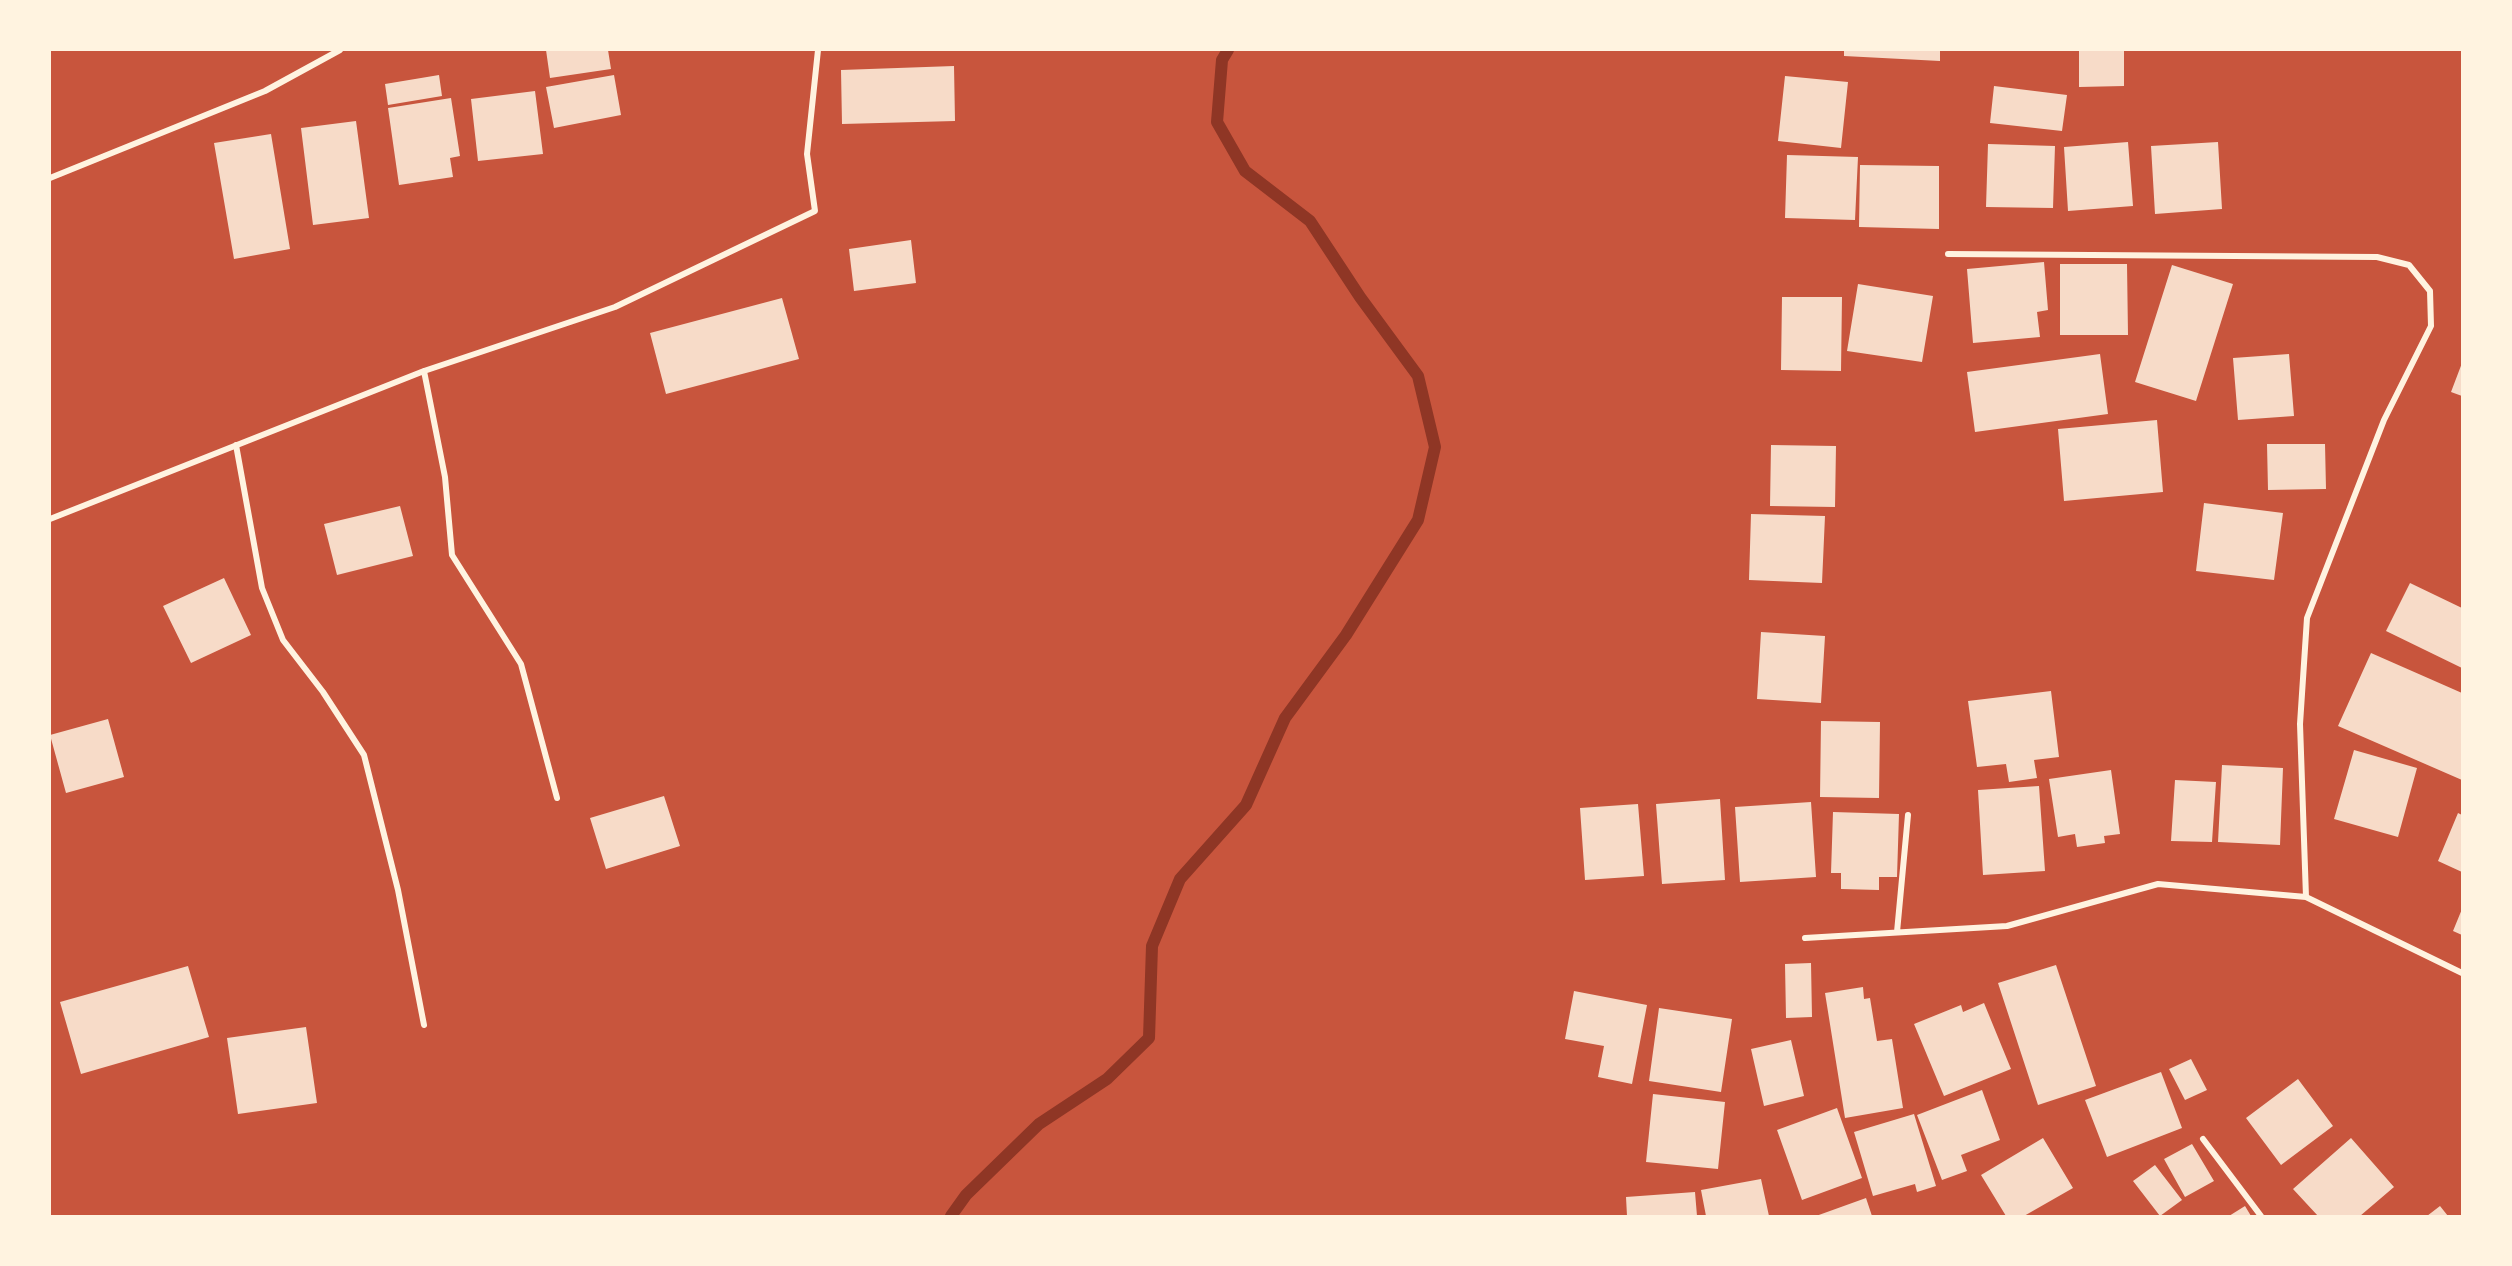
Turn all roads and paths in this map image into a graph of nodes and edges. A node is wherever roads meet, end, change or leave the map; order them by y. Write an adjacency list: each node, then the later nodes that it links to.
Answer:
1 (340, 50): 3 (street)
2 (818, 50): 5 (street)
3 (50, 178)
4 (1948, 254): 10 (street)
5 (424, 371): 6 (street); 8 (street)
6 (236, 445): 7 (street); 14 (street)
7 (50, 519)
8 (557, 798)
9 (1908, 815): 11 (street)
10 (2306, 897): 11 (street); 13 (street)
11 (1897, 932): 12 (street)
12 (1805, 938)
13 (2463, 973)
14 (424, 1025)
15 (2203, 1139): 16 (street)
16 (2261, 1216)

